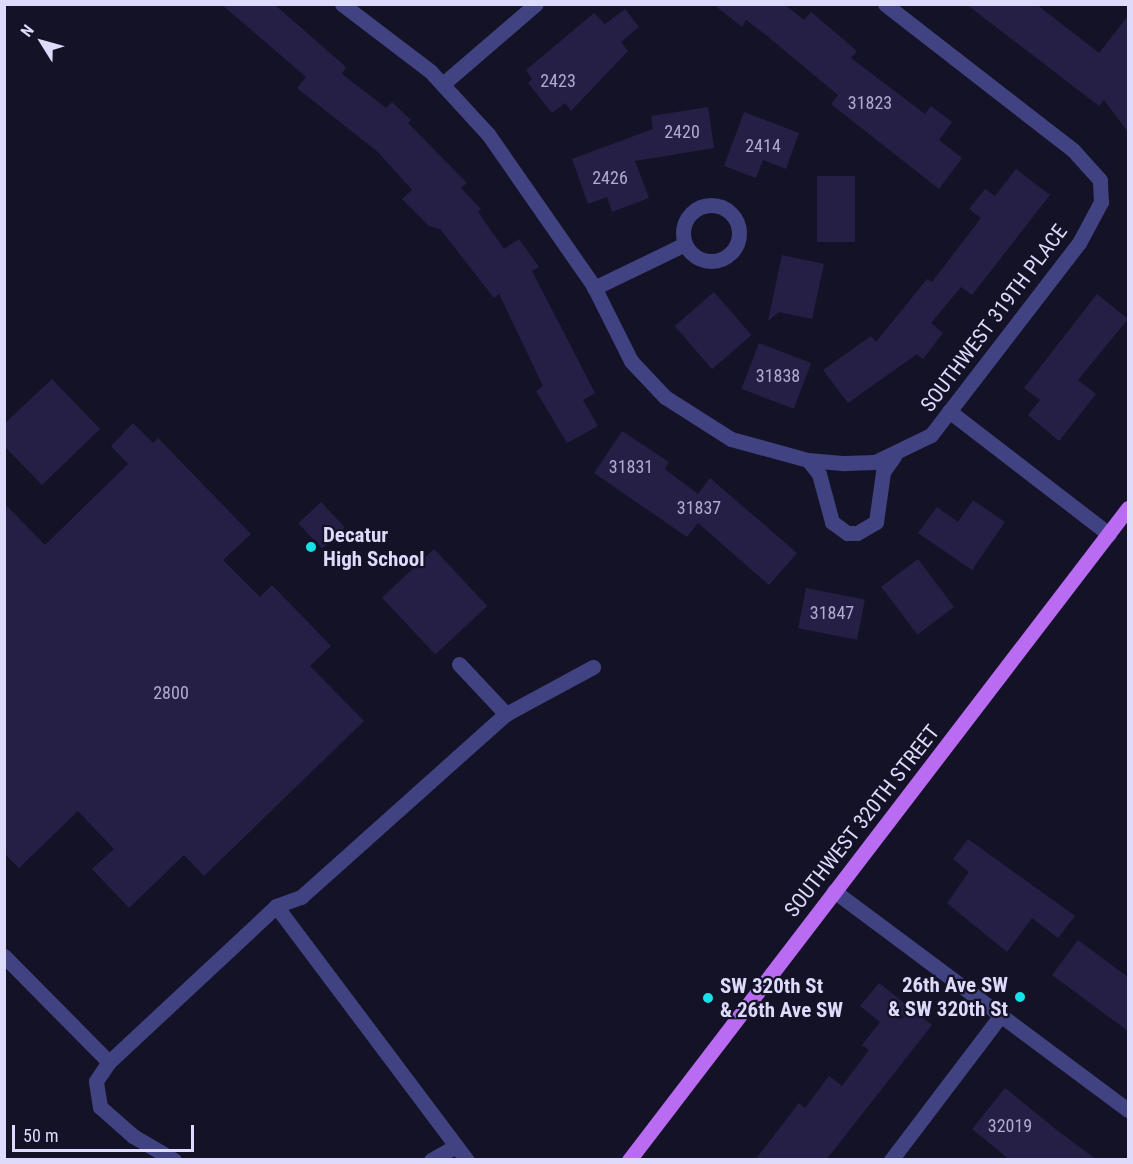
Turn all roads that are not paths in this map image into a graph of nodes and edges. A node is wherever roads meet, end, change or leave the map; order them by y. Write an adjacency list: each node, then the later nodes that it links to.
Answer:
1 (342, 4): 4 (street, SOUTHWEST 319TH PLACE)
2 (536, 4): 4 (street)
3 (885, 4): 7 (street, SOUTHWEST 319TH PLACE)
4 (444, 83): 6 (street, SOUTHWEST 319TH PLACE)
5 (685, 244): 6 (street)
6 (594, 288): 9 (street, SOUTHWEST 319TH PLACE)
7 (949, 411): 8 (street, SOUTHWEST 319TH PLACE); 11 (street)
8 (894, 456): 9 (street, SOUTHWEST 319TH PLACE); 9 (street)
9 (808, 460)
10 (1128, 508): 11 (main road, SOUTHWEST 320TH STREET)
11 (1109, 534): 15 (main road, SOUTHWEST 320TH STREET)
12 (459, 664): 14 (street)
13 (593, 667): 14 (street)
14 (506, 714): 16 (street)
15 (834, 891): 18 (street); 25 (main road, SOUTHWEST 320TH STREET)
16 (276, 906): 19 (street); 21 (street)
17 (4, 956): 19 (street)
18 (1001, 1015): 20 (street); 26 (street)
19 (109, 1062): 22 (street)
20 (1128, 1110)
21 (454, 1147): 23 (street); 24 (street)
22 (174, 1160)
23 (431, 1160)
24 (467, 1160)
25 (629, 1160)
26 (891, 1160)

